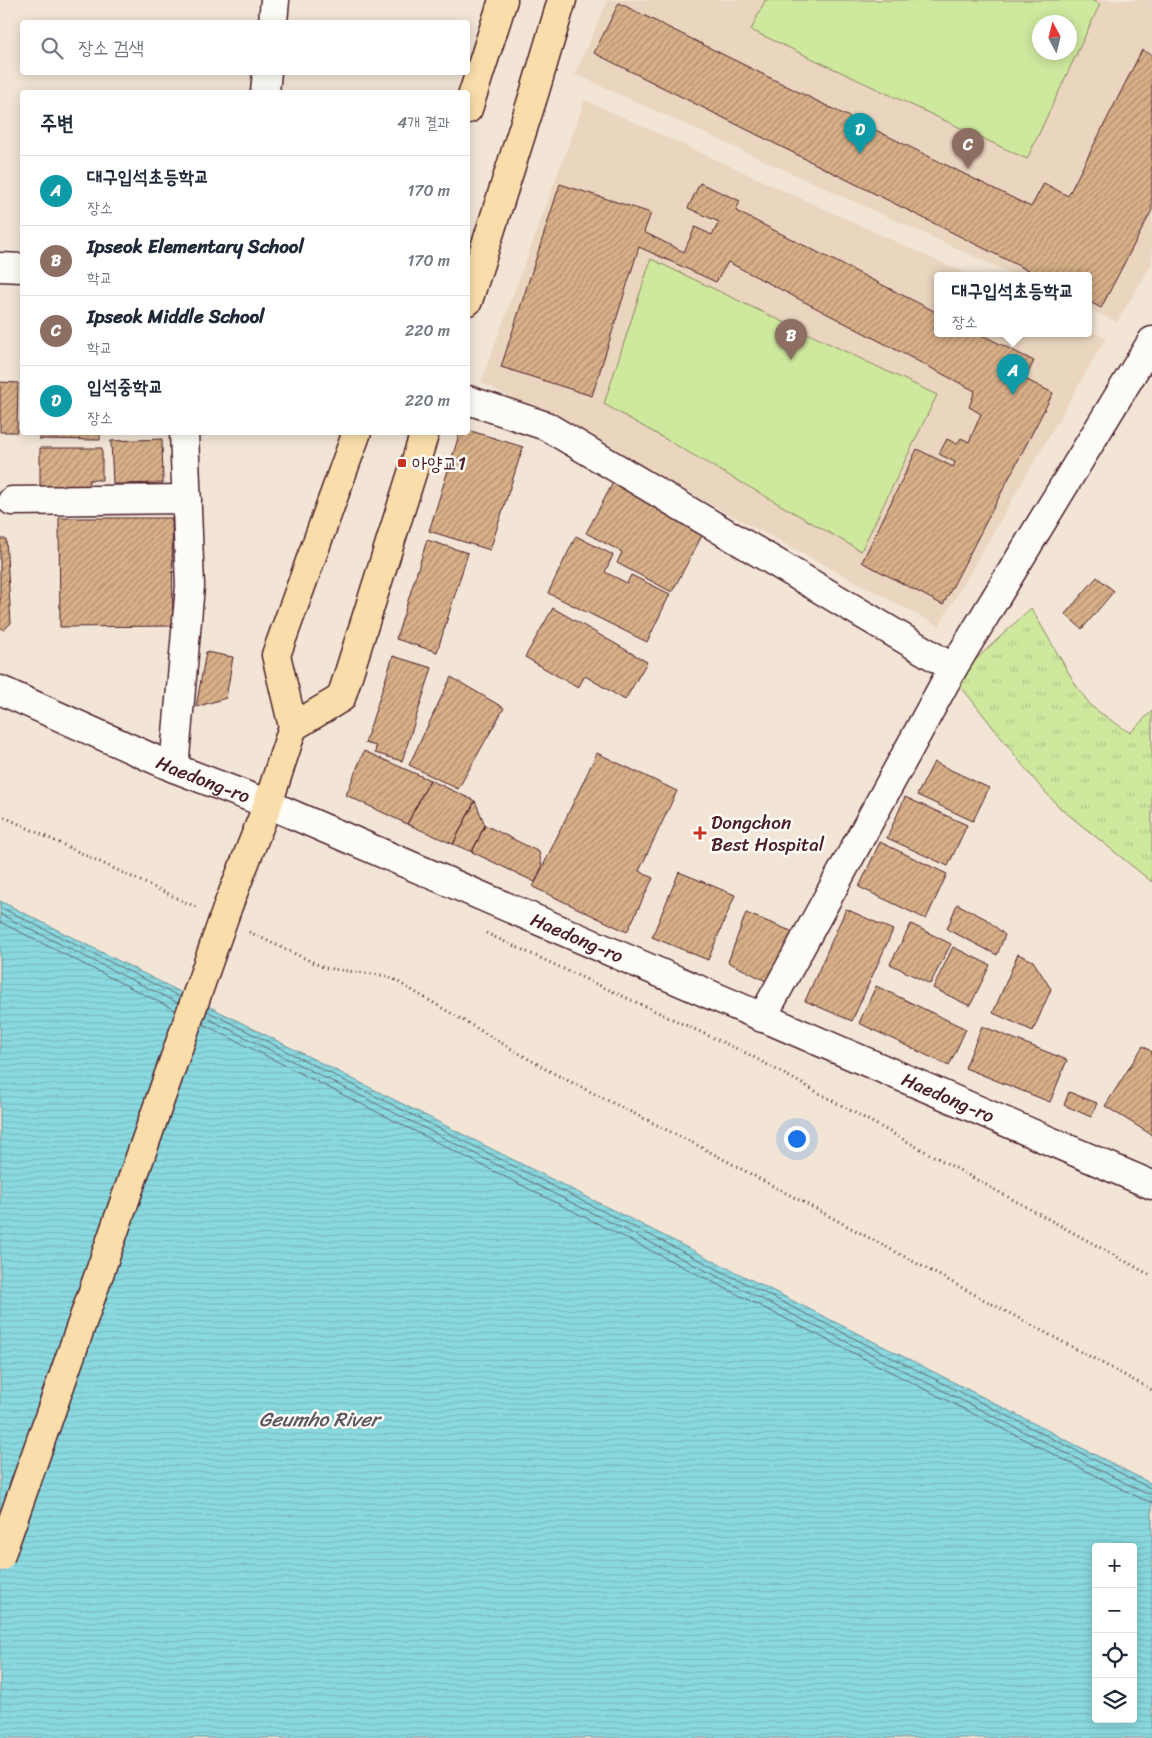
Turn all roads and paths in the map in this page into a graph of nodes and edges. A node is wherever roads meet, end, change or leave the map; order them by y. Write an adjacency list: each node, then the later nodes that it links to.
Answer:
1 (275, 0): 4 (street)
2 (503, 0): 7 (main road)
3 (562, 0): 10 (main road)
4 (273, 20)
5 (267, 75): 6 (street)
6 (265, 90)
7 (470, 103)
8 (0, 267): 9 (street)
9 (20, 268)
10 (470, 295)
11 (1152, 342): 18 (street)
12 (470, 401): 18 (street)
13 (184, 435): 16 (street)
14 (355, 435): 20 (main road)
15 (424, 435): 20 (main road)
16 (187, 499): 17 (street); 21 (street)
17 (12, 501)
18 (953, 668): 27 (street)
19 (0, 690): 21 (street, Haedong-ro)
20 (294, 728): 22 (main road)
21 (174, 768): 22 (street, Haedong-ro)
22 (268, 804): 27 (street, Haedong-ro); 31 (main road, bridge)
23 (0, 816): 24 (path)
24 (199, 908)
25 (244, 930): 30 (path)
26 (480, 930): 29 (path)
27 (762, 1018): 28 (street, Haedong-ro)
28 (1152, 1185)
29 (1152, 1276)
30 (1152, 1390)
31 (0, 1557)

